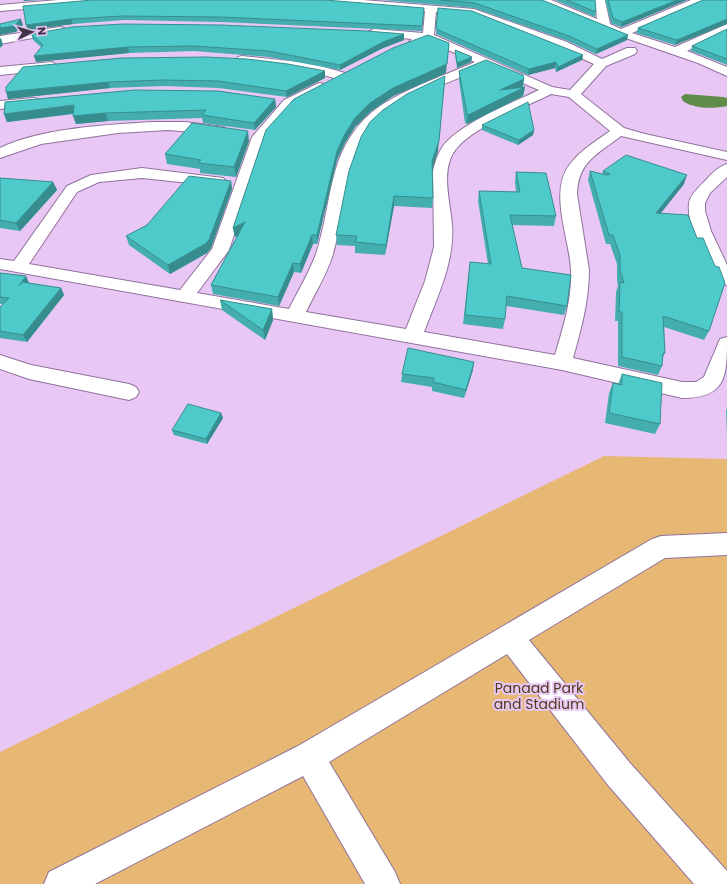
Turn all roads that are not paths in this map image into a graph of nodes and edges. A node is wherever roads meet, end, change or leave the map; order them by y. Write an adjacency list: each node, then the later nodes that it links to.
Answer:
1 (96, 0): 7 (street)
2 (322, 0): 8 (street)
3 (542, 0): 10 (street)
4 (600, 0): 10 (street)
5 (664, 0): 9 (street)
6 (700, 0): 9 (street)
7 (0, 8)
8 (431, 8): 15 (street); 22 (street)
9 (669, 12): 14 (street)
10 (604, 25): 14 (street)
11 (727, 27): 19 (street)
12 (73, 28): 16 (street)
13 (360, 32): 15 (street)
14 (621, 33): 19 (street)
15 (428, 37): 17 (street); 21 (street)
16 (0, 40)
17 (401, 47)
18 (631, 51): 22 (street)
19 (677, 51): 26 (street)
20 (227, 59): 27 (street)
21 (485, 62): 28 (street); 44 (street)
22 (602, 62): 29 (street)
23 (64, 65): 25 (street)
24 (354, 69): 27 (street)
25 (0, 71)
26 (727, 72)
27 (341, 76): 32 (street)
28 (549, 90): 29 (street); 45 (street)
29 (573, 94): 34 (street)
30 (46, 100): 33 (street)
31 (274, 101): 32 (street)
32 (289, 103): 39 (street)
33 (0, 105)
34 (619, 131): 37 (street); 48 (street)
35 (231, 132): 36 (street)
36 (0, 154)
37 (727, 156)
38 (727, 169): 42 (street)
39 (242, 184): 41 (street); 43 (street)
40 (0, 264): 41 (street)
41 (19, 266): 43 (street)
42 (727, 279)
43 (185, 296): 44 (street)
44 (295, 316): 45 (street)
45 (413, 336): 48 (street)
46 (727, 344): 48 (street)
47 (0, 362): 49 (street)
48 (562, 363)
49 (129, 392)
50 (727, 544): 51 (street)
51 (510, 637): 52 (street); 55 (street)
52 (309, 757): 53 (street); 54 (street)
53 (61, 884)
54 (383, 884)
55 (716, 884)

